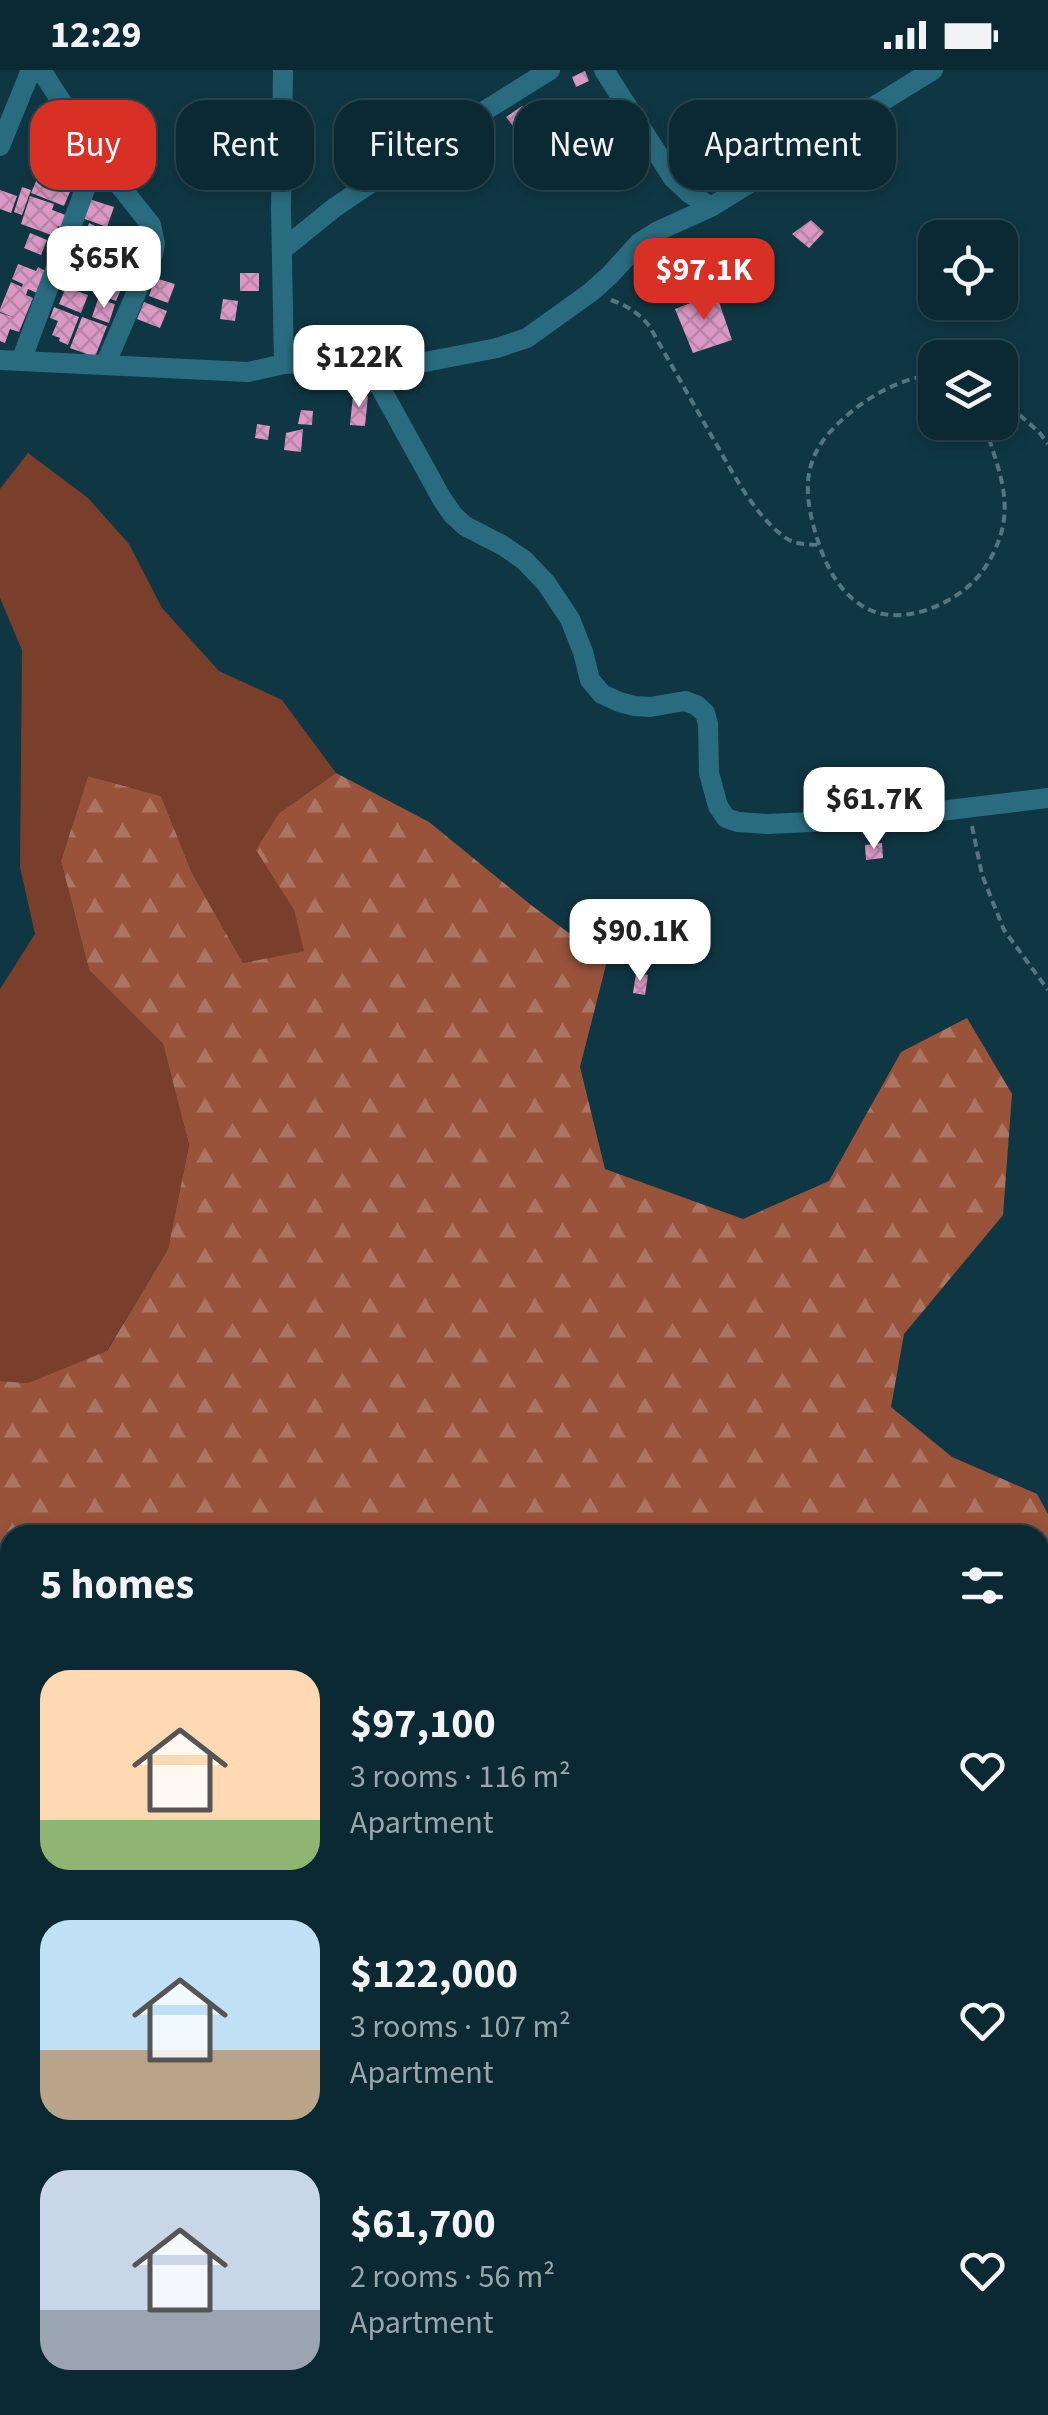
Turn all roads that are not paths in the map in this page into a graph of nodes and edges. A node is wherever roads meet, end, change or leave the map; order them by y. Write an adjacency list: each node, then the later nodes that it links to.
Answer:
1 (31, 70): 8 (street)
2 (41, 70): 7 (street)
3 (283, 70): 12 (street)
4 (550, 70): 12 (street)
5 (604, 70): 11 (street)
6 (933, 70): 11 (street)
7 (60, 100)
8 (0, 146)
9 (83, 190): 13 (street)
10 (123, 190): 15 (street)
11 (711, 206): 16 (street)
12 (282, 250): 14 (street)
13 (11, 361): 15 (street)
14 (284, 364): 15 (street); 16 (street)
15 (106, 365)
16 (369, 368): 17 (street)
17 (1048, 798)

